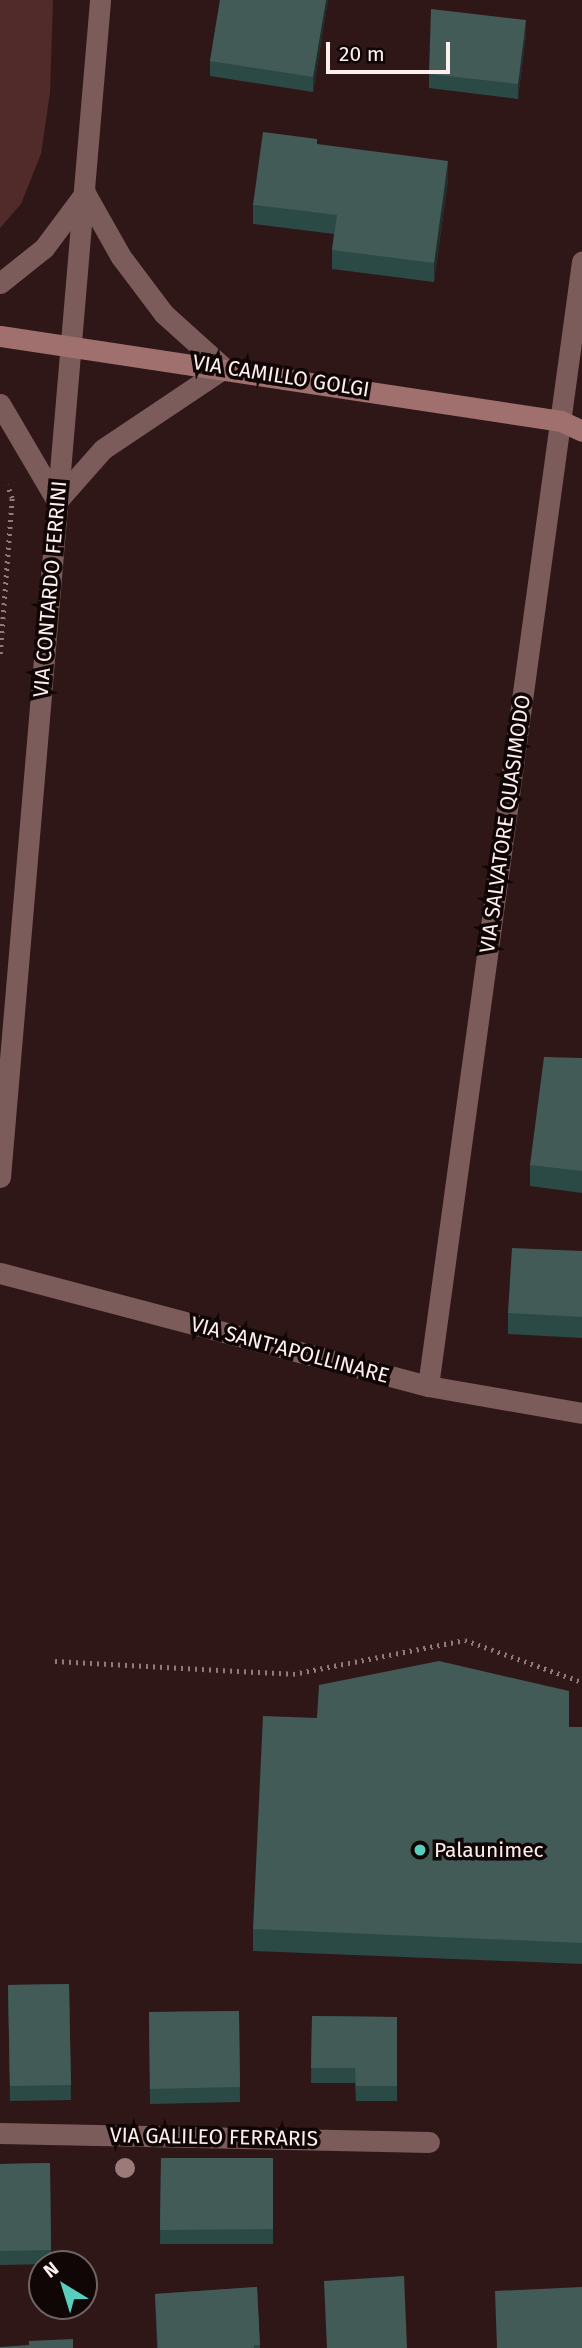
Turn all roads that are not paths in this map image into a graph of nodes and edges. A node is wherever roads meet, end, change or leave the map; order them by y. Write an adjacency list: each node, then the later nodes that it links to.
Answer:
1 (100, 0): 2 (street, VIA CONTARDO FERRINI)
2 (85, 193): 4 (street); 6 (street, VIA CONTARDO FERRINI); 7 (street)
3 (582, 262): 10 (street, VIA SALVATORE QUASIMODO)
4 (0, 282)
5 (0, 335): 6 (street, VIA CAMILLO GOLGI)
6 (72, 344): 7 (street, VIA CAMILLO GOLGI); 12 (street, VIA CONTARDO FERRINI)
7 (224, 368): 10 (street, VIA CAMILLO GOLGI); 12 (street)
8 (0, 404): 12 (street)
9 (582, 416): 10 (street)
10 (561, 421): 11 (street); 15 (street, VIA SALVATORE QUASIMODO)
11 (582, 431)
12 (57, 501): 13 (street, VIA CONTARDO FERRINI)
13 (0, 1177)
14 (0, 1273): 15 (street, VIA SANT'APOLLINARE)
15 (428, 1386): 16 (street, VIA SANT'APOLLINARE)
16 (582, 1413)
17 (0, 2133): 18 (street, VIA GALILEO FERRARIS)
18 (429, 2142)

